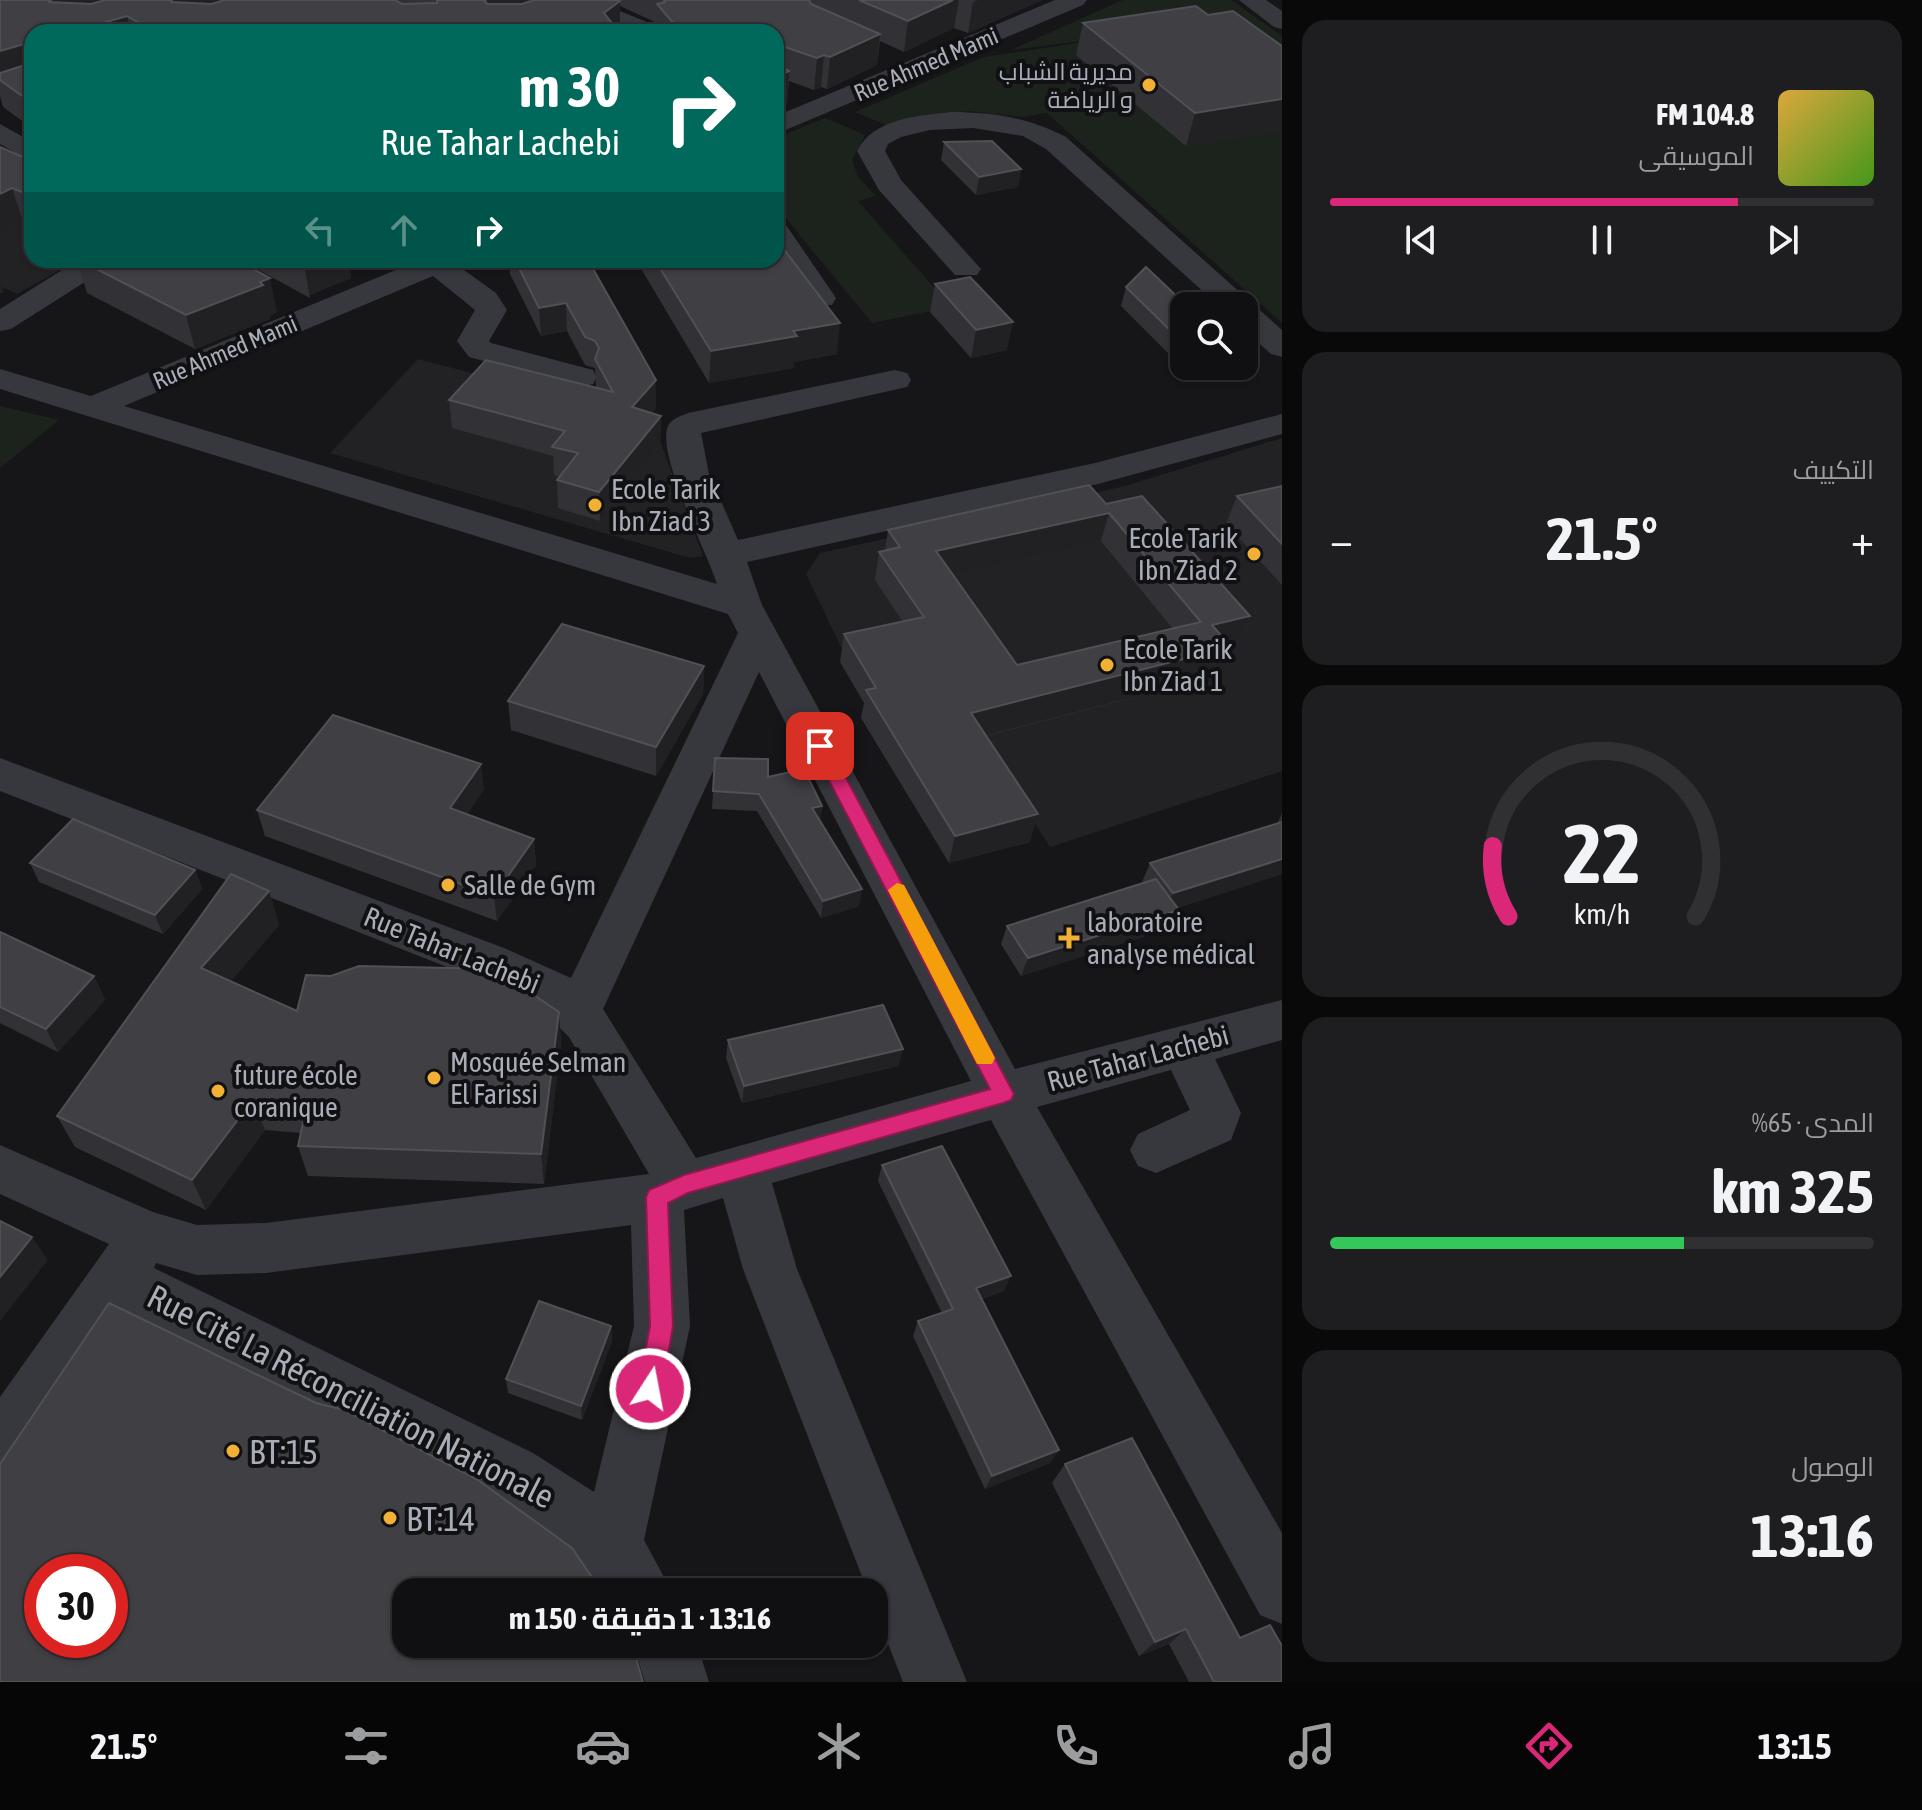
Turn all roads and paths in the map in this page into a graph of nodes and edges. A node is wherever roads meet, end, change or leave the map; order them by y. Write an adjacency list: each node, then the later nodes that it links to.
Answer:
1 (1251, 0): 4 (street)
2 (1069, 1): 7 (street, Rue Ahmed Mami)
3 (574, 4): 5 (street)
4 (1282, 22)
5 (628, 24)
6 (887, 57): 7 (street)
7 (914, 69): 9 (street, Rue Ahmed Mami)
8 (788, 91): 9 (street)
9 (824, 107): 10 (street, Rue Ahmed Mami); 11 (street)
10 (784, 123)
11 (883, 135): 16 (street); 17 (street)
12 (784, 243): 19 (street)
13 (86, 268): 21 (street)
14 (426, 268): 20 (street, Rue Ahmed Mami)
15 (448, 268): 24 (street)
16 (966, 269)
17 (1221, 292)
18 (274, 295): 20 (street)
19 (821, 298)
20 (311, 315): 27 (street, Rue Ahmed Mami)
21 (0, 322)
22 (1258, 326): 23 (street)
23 (1282, 347)
24 (581, 377)
25 (0, 379): 27 (street)
26 (895, 380): 29 (street)
27 (95, 406): 30 (street)
28 (1282, 424): 29 (street)
29 (726, 555): 30 (street)
30 (750, 619): 32 (street); 35 (street)
31 (0, 774): 32 (street, Rue Tahar Lachebi)
32 (577, 1014): 39 (street, Rue Tahar Lachebi)
33 (1282, 1020): 34 (street, Rue Tahar Lachebi)
34 (1184, 1046): 35 (street, Rue Tahar Lachebi); 36 (street)
35 (1003, 1094): 37 (street, Rue Tahar Lachebi); 43 (street)
36 (1156, 1150)
37 (741, 1168): 39 (street, Rue Tahar Lachebi); 46 (street)
38 (0, 1169): 40 (street)
39 (670, 1191): 40 (street); 42 (street)
40 (132, 1257): 41 (street); 42 (street, Rue Cité La Réconciliation Nationale)
41 (0, 1447)
42 (627, 1568)
43 (1282, 1593)
44 (669, 1658): 45 (street)
45 (677, 1682)
46 (935, 1682)

